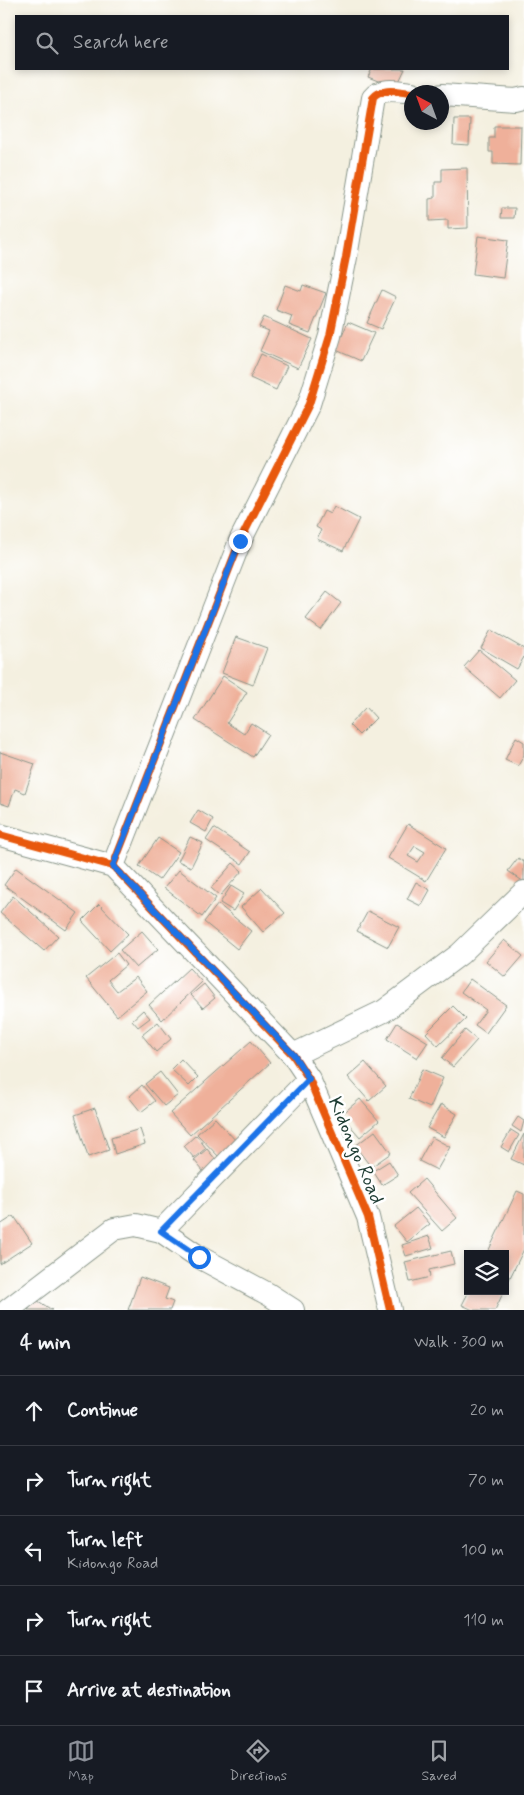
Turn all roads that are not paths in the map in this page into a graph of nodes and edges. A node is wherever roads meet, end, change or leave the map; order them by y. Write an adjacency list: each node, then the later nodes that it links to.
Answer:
1 (404, 92): 5 (street)
2 (449, 95): 3 (street)
3 (524, 98)
4 (0, 835): 5 (street)
5 (113, 866): 7 (street, Kidongo Road)
6 (524, 892): 7 (street)
7 (294, 1055): 8 (street, Kidongo Road)
8 (309, 1079): 9 (street); 12 (street, Kidongo Road)
9 (161, 1231): 10 (street); 11 (street)
10 (8, 1310)
11 (293, 1310)
12 (390, 1310)

